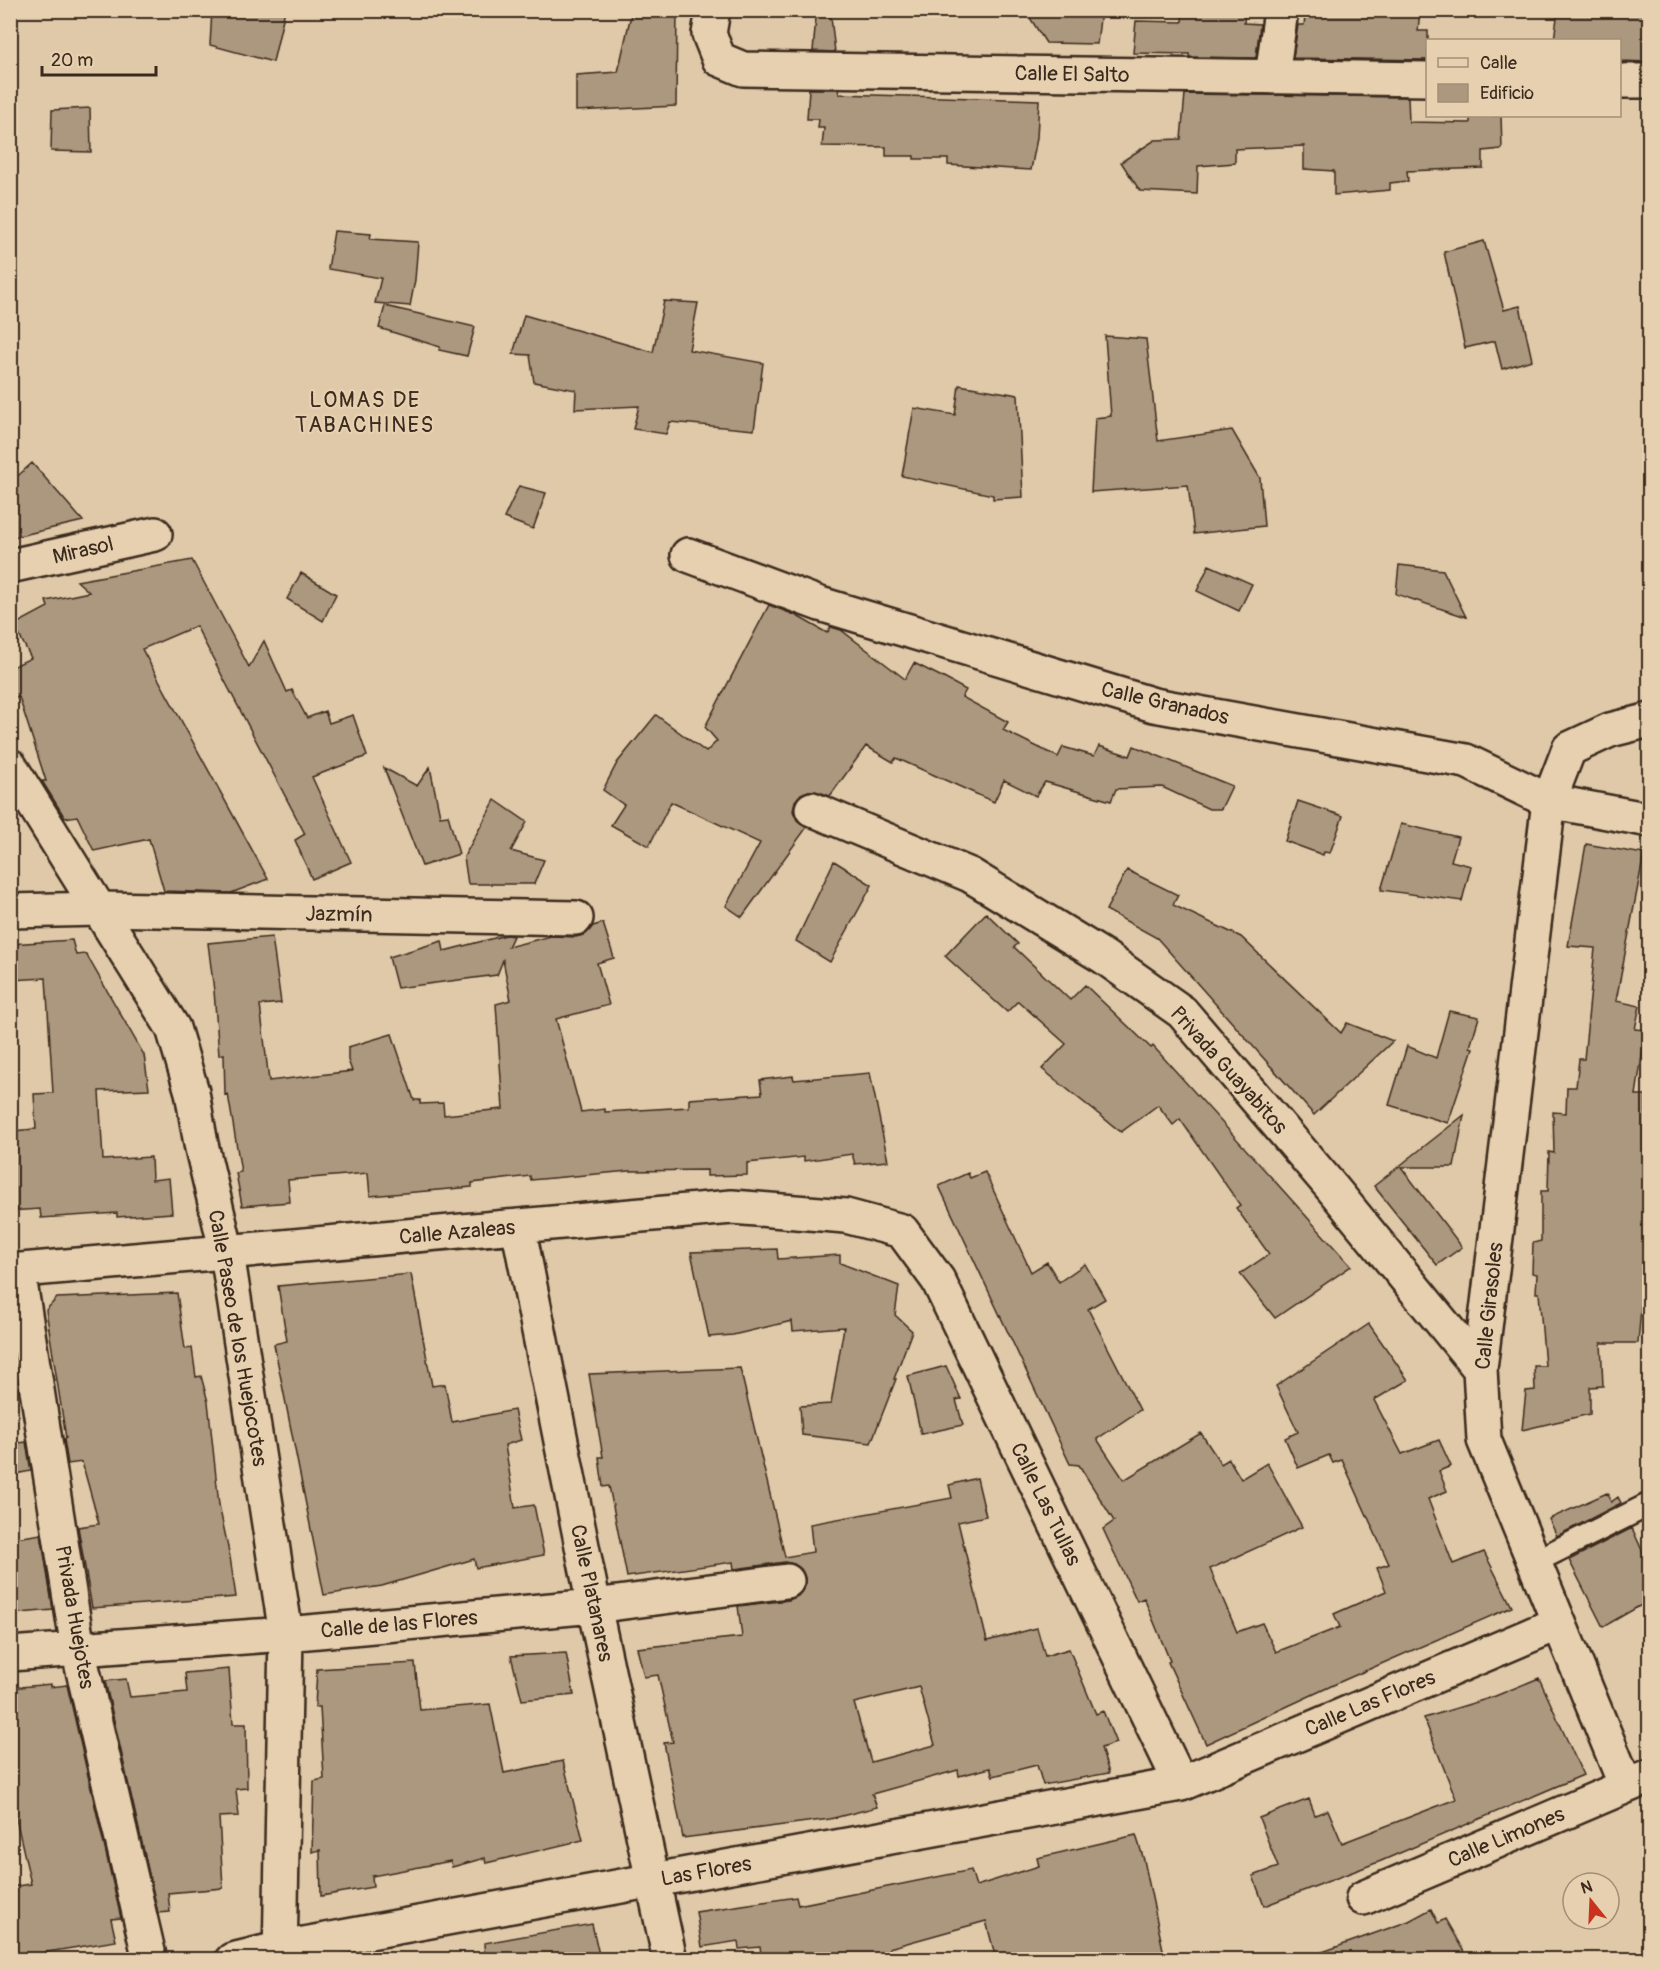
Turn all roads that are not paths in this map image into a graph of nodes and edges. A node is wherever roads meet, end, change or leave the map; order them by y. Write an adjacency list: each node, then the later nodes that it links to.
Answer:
1 (713, 10): 3 (street, Calle El Salto)
2 (1281, 10): 3 (street)
3 (1272, 77): 4 (street, Calle El Salto)
4 (1426, 79)
5 (1621, 81): 6 (street)
6 (1650, 81)
7 (155, 534): 9 (street, Mirasol)
8 (688, 555): 12 (street, Calle Granados)
9 (10, 566)
10 (1650, 720): 12 (street, Calle Girasoles)
11 (10, 766): 15 (street, Calle Paseo de los Huejocotes)
12 (1549, 801): 14 (street, Calle Granados); 22 (street, Calle Girasoles)
13 (812, 809): 22 (street, Privada Guayabitos)
14 (1650, 819)
15 (101, 909): 16 (street, Jazmín); 17 (street, Jazmín); 20 (street, Calle Paseo de los Huejocotes)
16 (10, 911)
17 (576, 918)
18 (518, 1226): 19 (street, Calle Azaleas); 20 (street, Calle Azaleas); 26 (street, Calle Platanares)
19 (902, 1231): 32 (street, Calle Las Tullas)
20 (227, 1253): 21 (street, Calle Azaleas); 28 (street, Calle Paseo de los Huejocotes)
21 (14, 1270): 29 (street, Privada Huejotes)
22 (1480, 1369): 24 (street, Calle Girasoles)
23 (1650, 1504): 24 (lane)
24 (1534, 1562): 27 (street, Calle Girasoles)
25 (787, 1581): 26 (street, Calle de las Flores)
26 (594, 1606): 28 (street, Calle de las Flores); 33 (street, Calle Platanares)
27 (1559, 1623): 31 (street, Calle Girasoles); 32 (street, Calle Las Flores)
28 (286, 1634): 29 (street, Calle de las Flores); 35 (street, Calle Paseo de los Huejocotes)
29 (78, 1649): 30 (street, Calle de las Flores); 36 (street, Privada Huejotes)
30 (10, 1654)
31 (1638, 1781): 34 (street, Calle Limones)
32 (1181, 1784): 33 (street, Las Flores)
33 (653, 1880): 35 (street, Las Flores); 38 (street, Calle Platanares)
34 (1363, 1898)
35 (281, 1954): 37 (street, Las Flores)
36 (150, 1959)
37 (232, 1959)
38 (670, 1959)

